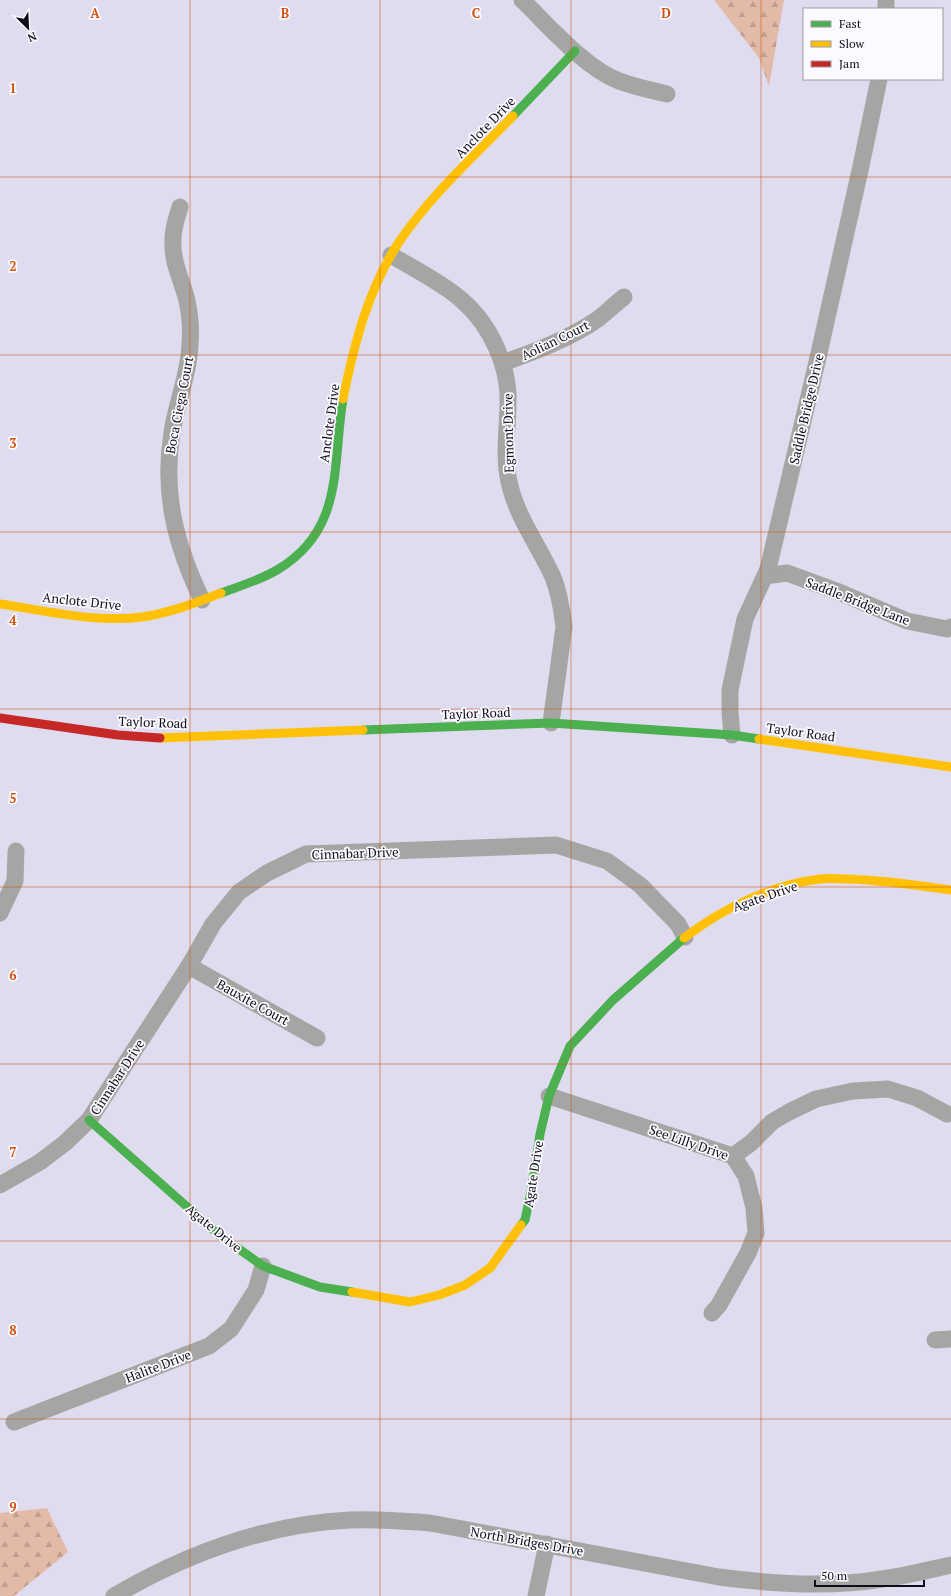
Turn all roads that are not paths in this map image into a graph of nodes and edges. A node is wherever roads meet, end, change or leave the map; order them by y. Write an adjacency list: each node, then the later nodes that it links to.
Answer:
1 (522, 0): 2 (street)
2 (575, 51): 4 (street); 6 (street, Anclote Drive)
3 (879, 80): 9 (street, Saddle Bridge Drive)
4 (667, 94)
5 (180, 207): 10 (street, Boca Ciega Court)
6 (391, 255): 8 (street, Egmont Drive); 10 (street, Anclote Drive)
7 (624, 297): 8 (street, Aolian Court)
8 (503, 363): 14 (street, Egmont Drive)
9 (765, 576): 12 (street, Saddle Bridge Lane); 15 (street, Saddle Bridge Drive)
10 (202, 600): 11 (street, Anclote Drive)
11 (0, 604)
12 (951, 627)
13 (0, 718): 14 (street, Taylor Road)
14 (551, 723): 15 (street, Taylor Road)
15 (732, 735): 16 (street, Taylor Road)
16 (951, 767)
17 (16, 851): 19 (street)
18 (951, 890): 20 (street, Agate Drive)
19 (0, 913)
20 (685, 937): 21 (street, Cinnabar Drive); 23 (street, Agate Drive)
21 (189, 966): 22 (street, Bauxite Court); 25 (street, Cinnabar Drive)
22 (317, 1038)
23 (549, 1096): 26 (street, See Lilly Drive); 28 (street, Agate Drive)
24 (947, 1114): 26 (street)
25 (89, 1120): 27 (street, Cinnabar Drive); 28 (street, Agate Drive)
26 (733, 1156): 29 (street, See Lilly Drive)
27 (0, 1185)
28 (264, 1266): 30 (street, Halite Drive)
29 (712, 1313)
30 (14, 1422)
31 (547, 1544): 32 (street, North Bridges Drive); 33 (street, North Bridges Drive); 34 (street)
32 (951, 1565)
33 (114, 1596)
34 (536, 1596)

